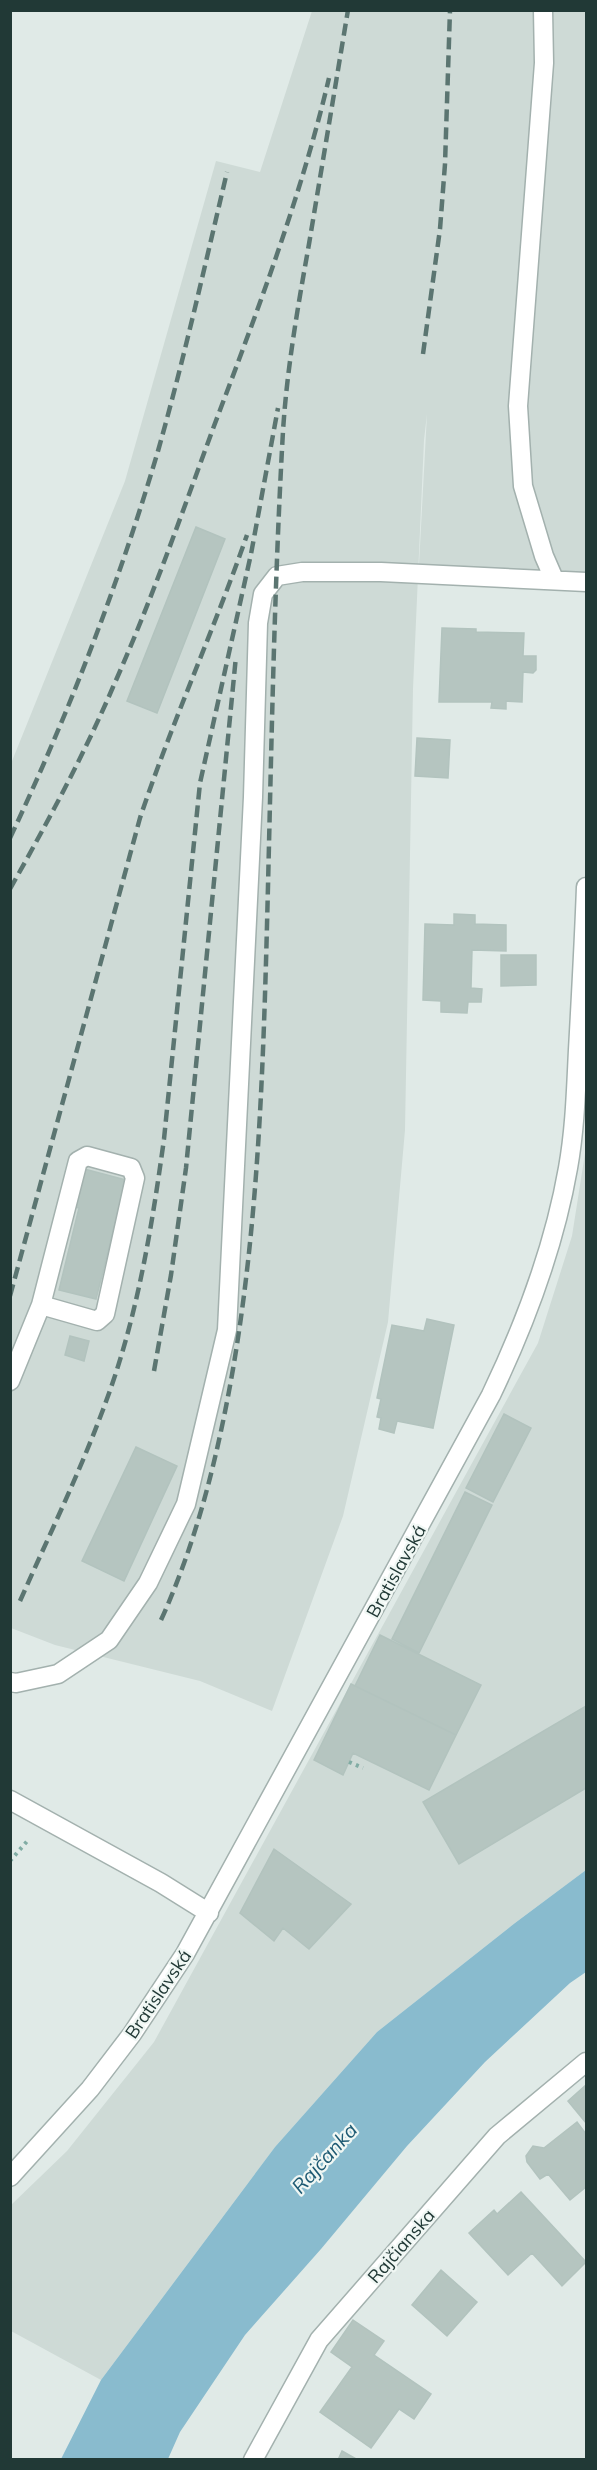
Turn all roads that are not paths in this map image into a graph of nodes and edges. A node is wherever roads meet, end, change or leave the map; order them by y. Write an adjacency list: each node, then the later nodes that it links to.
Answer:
1 (543, 10): 2 (street)
2 (554, 579): 3 (street); 7 (street)
3 (586, 582)
4 (586, 887): 9 (street, Bratislavská)
5 (41, 1305): 5 (street); 6 (street)
6 (10, 1381)
7 (10, 1682)
8 (10, 1800): 9 (street)
9 (209, 1913): 11 (street, Bratislavská)
10 (586, 2062): 12 (street, Rajčianska)
11 (10, 2177)
12 (253, 2460)

